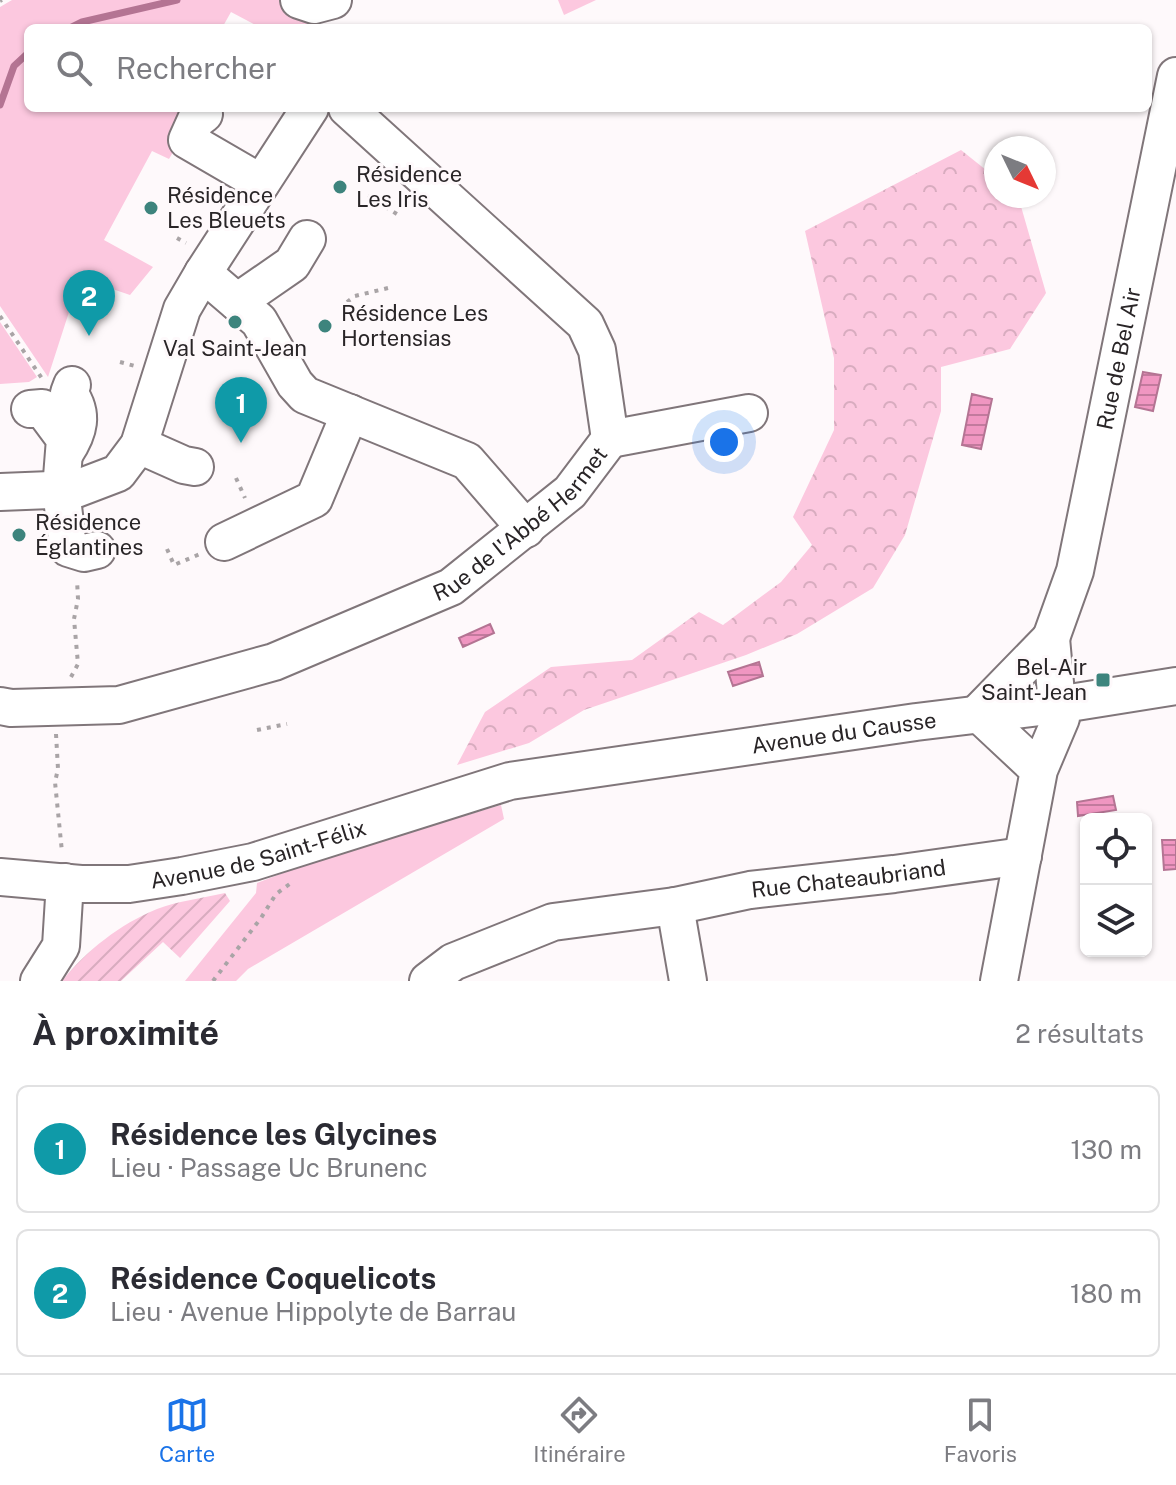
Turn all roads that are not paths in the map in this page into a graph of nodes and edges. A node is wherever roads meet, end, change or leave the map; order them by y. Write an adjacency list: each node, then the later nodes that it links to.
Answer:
1 (299, 0): 2 (street)
2 (333, 0): 3 (street)
3 (334, 24)
4 (1176, 76): 23 (street, Rue de Bel Air)
5 (307, 112): 8 (street)
6 (351, 112): 15 (street, Rue de l'Abbé Hermet)
7 (188, 139): 8 (street)
8 (261, 183): 10 (street)
9 (301, 261): 11 (street)
10 (203, 273): 11 (street); 16 (street)
11 (237, 302): 13 (street)
12 (49, 392): 18 (street)
13 (350, 413): 20 (street); 21 (street)
14 (749, 413): 15 (street)
15 (610, 439): 20 (street, Rue de l'Abbé Hermet)
16 (139, 445): 17 (street); 18 (street)
17 (195, 467)
18 (61, 490): 19 (street); 22 (street)
19 (0, 492)
20 (526, 529): 26 (street, Rue de l'Abbé Hermet)
21 (224, 542)
22 (68, 545)
23 (1051, 638): 25 (street, Rue de Bel Air); 27 (street, Rue de Bel Air)
24 (1176, 686): 25 (street, Avenue du Causse)
25 (1057, 705): 27 (street, Avenue du Causse); 28 (street, Rue de Bel Air)
26 (0, 706)
27 (978, 713): 28 (street); 29 (street, Avenue du Causse)
28 (1039, 770): 30 (street, Rue de Bel Air)
29 (510, 781): 31 (street, Avenue de Saint-Félix)
30 (1023, 856): 33 (street, Rue Chateaubriand); 37 (street, Rue de Bel Air)
31 (63, 867): 32 (street, Avenue de Saint-Félix); 34 (street)
32 (0, 877)
33 (675, 906): 35 (street, Rue Chateaubriand); 36 (street)
34 (39, 981)
35 (428, 981)
36 (688, 981)
37 (999, 981)

